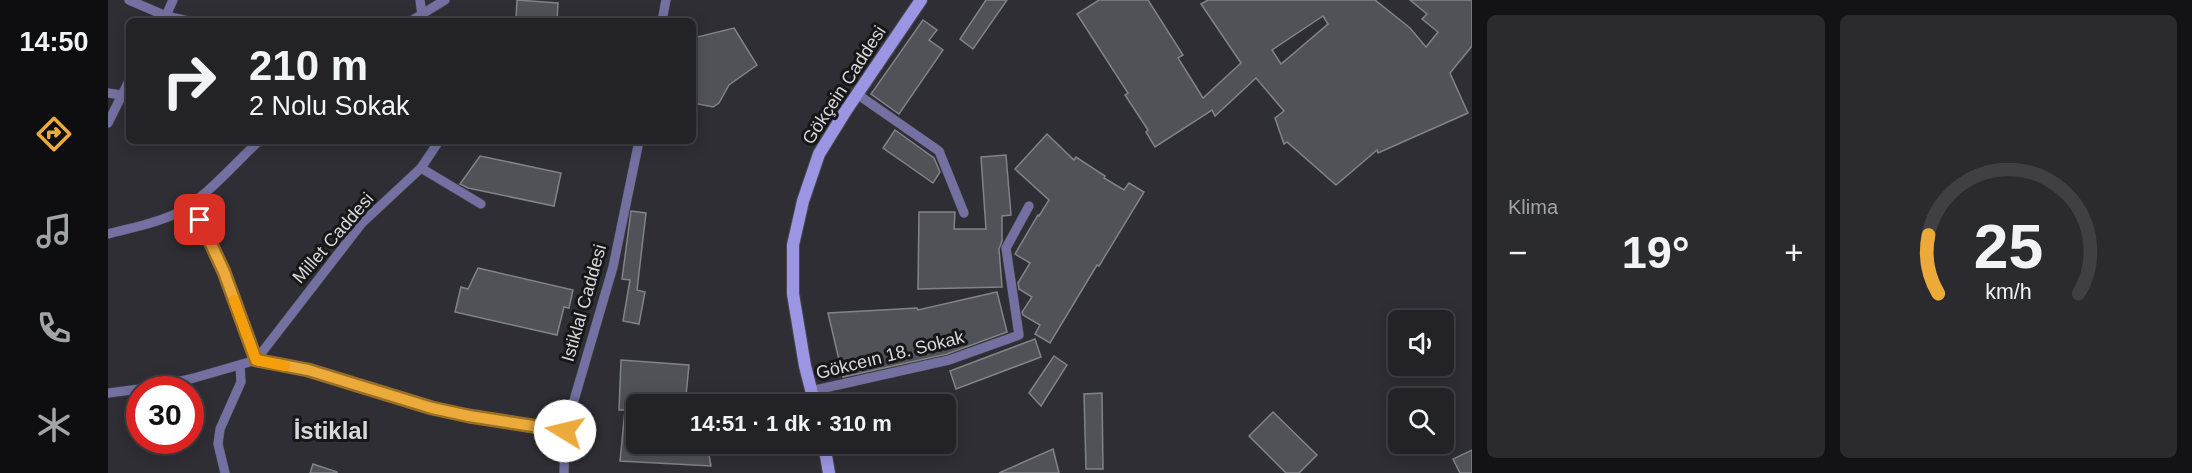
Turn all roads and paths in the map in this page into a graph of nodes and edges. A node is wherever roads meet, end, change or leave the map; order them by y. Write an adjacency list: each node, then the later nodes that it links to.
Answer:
1 (129, 0): 8 (street)
2 (173, 0): 9 (street)
3 (420, 0): 7 (street)
4 (445, 0): 7 (street)
5 (666, 0): 11 (street)
6 (921, 0): 14 (street, Gökçein Caddesi)
7 (422, 15): 10 (street)
8 (162, 18)
9 (164, 18)
10 (416, 18)
11 (663, 18)
12 (126, 86): 15 (street)
13 (108, 93): 15 (street)
14 (857, 94): 24 (street); 28 (street, Gökçein Caddesi)
15 (121, 95): 16 (street)
16 (108, 123)
17 (256, 144): 21 (street)
18 (437, 144): 20 (street, Millet Caddesi)
19 (638, 144): 31 (street, Istiklal Caddesi)
20 (421, 168): 22 (street); 26 (street, Millet Caddesi)
21 (192, 202): 25 (street); 26 (street)
22 (481, 204)
23 (1029, 206): 28 (street, Gökceın 18. Sokak)
24 (964, 213)
25 (108, 234)
26 (256, 360): 27 (street); 31 (street)
27 (240, 365): 29 (street); 33 (street)
28 (812, 391): 30 (street, Gökçein Caddesi)
29 (108, 393)
30 (813, 394)
31 (565, 431): 34 (street, Istiklal Caddesi)
32 (826, 454): 35 (street)
33 (225, 473)
34 (564, 473)
35 (829, 473)

